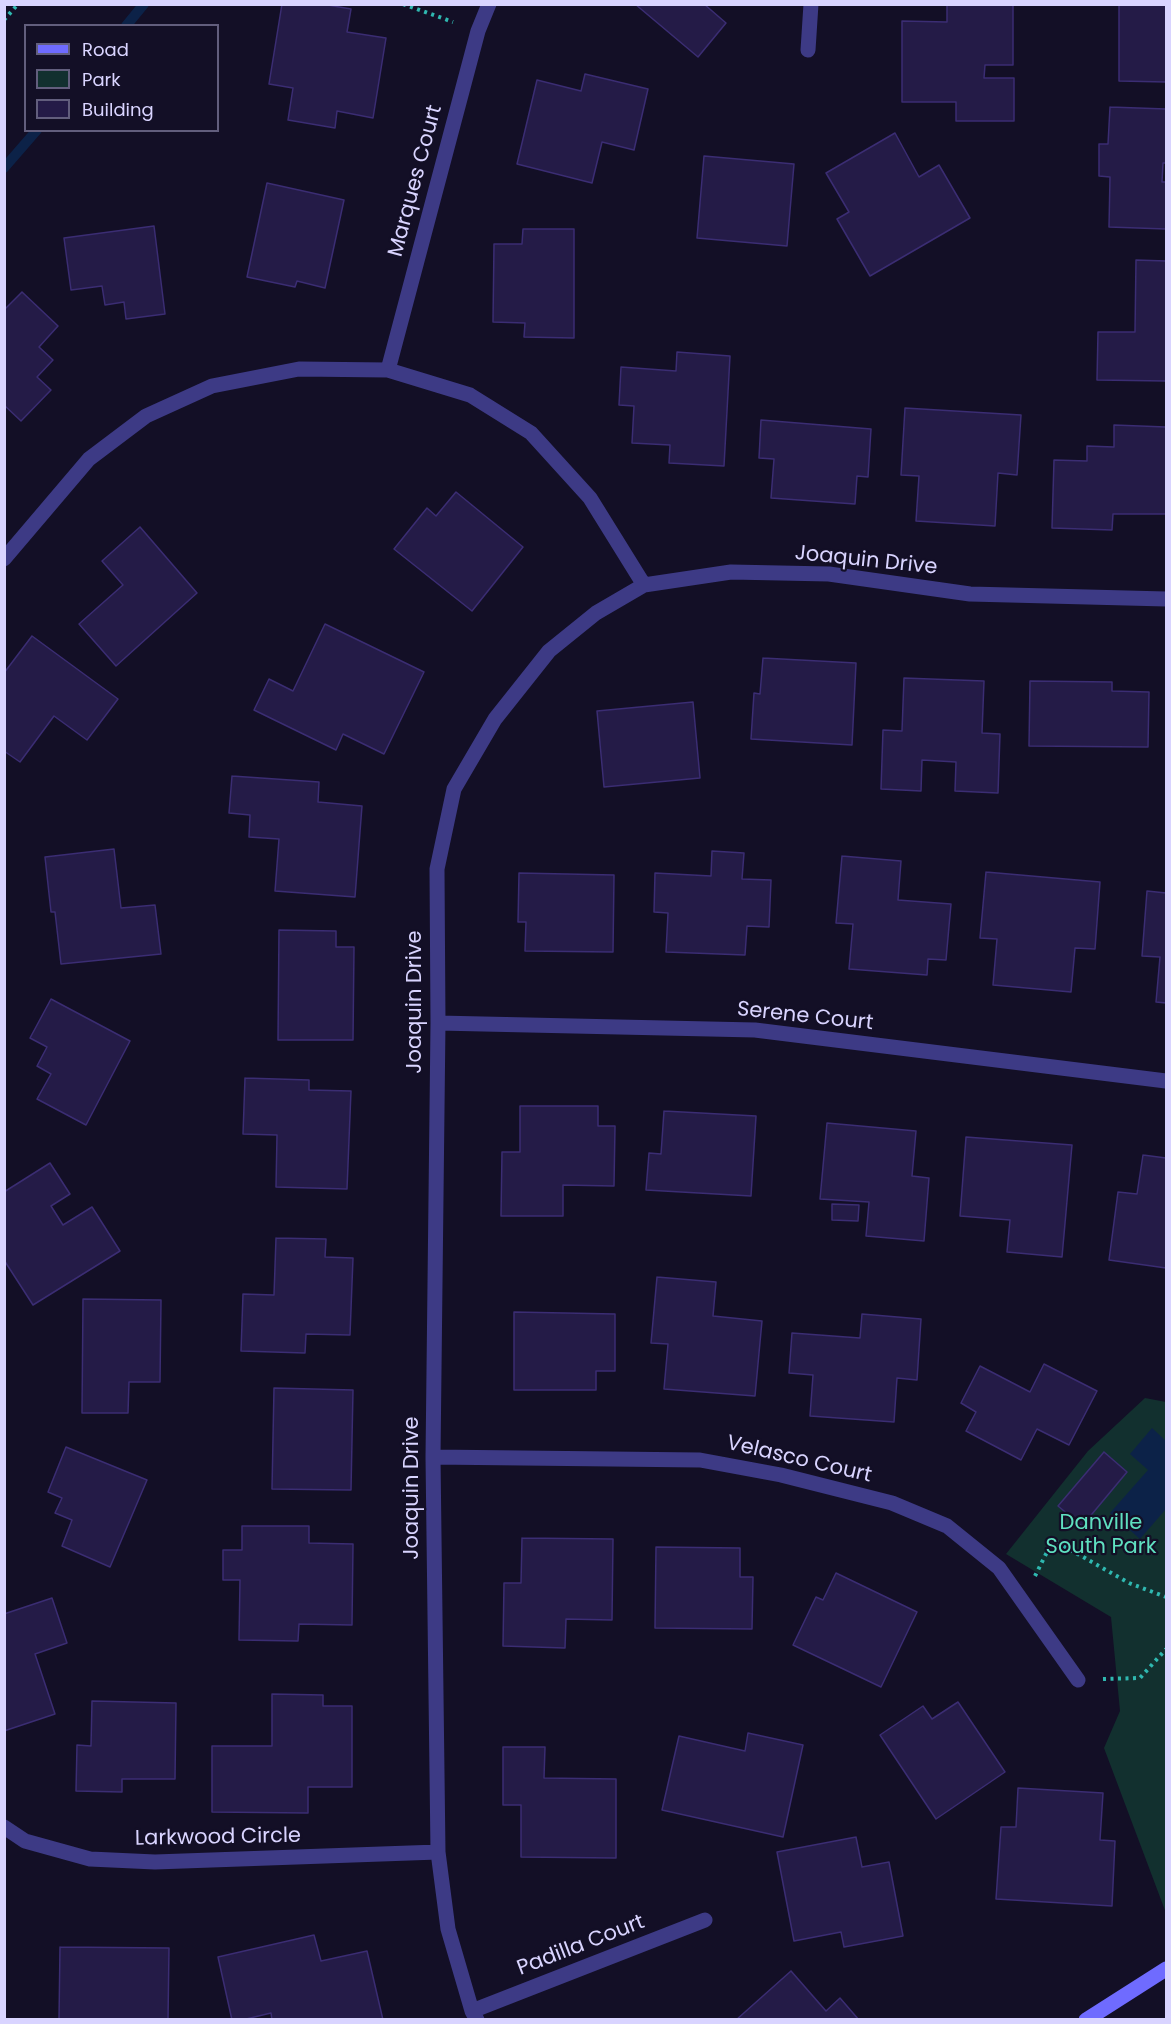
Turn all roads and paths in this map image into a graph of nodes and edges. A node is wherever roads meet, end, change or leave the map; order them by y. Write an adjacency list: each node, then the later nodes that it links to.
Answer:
1 (18, 4): 5 (path)
2 (403, 4): 6 (path)
3 (489, 4): 6 (street, Marques Court)
4 (811, 4): 7 (street)
5 (4, 20)
6 (478, 31): 8 (street, Marques Court)
7 (808, 50)
8 (387, 370): 9 (street); 10 (street)
9 (4, 559)
10 (644, 585): 11 (street, Joaquin Drive); 12 (street, Joaquin Drive)
11 (1167, 599)
12 (438, 1023): 13 (street, Serene Court); 14 (street, Joaquin Drive)
13 (1167, 1081)
14 (434, 1457): 16 (street, Velasco Court); 20 (street, Joaquin Drive)
15 (1167, 1597): 16 (path)
16 (1023, 1601): 18 (street, Velasco Court)
17 (1167, 1649): 18 (path)
18 (1078, 1680)
19 (4, 1827): 20 (street, Larkwood Circle)
20 (438, 1852): 23 (street, Joaquin Drive)
21 (705, 1920): 23 (street, Padilla Court)
22 (1167, 1969): 24 (street)
23 (475, 2015)
24 (1086, 2019)

